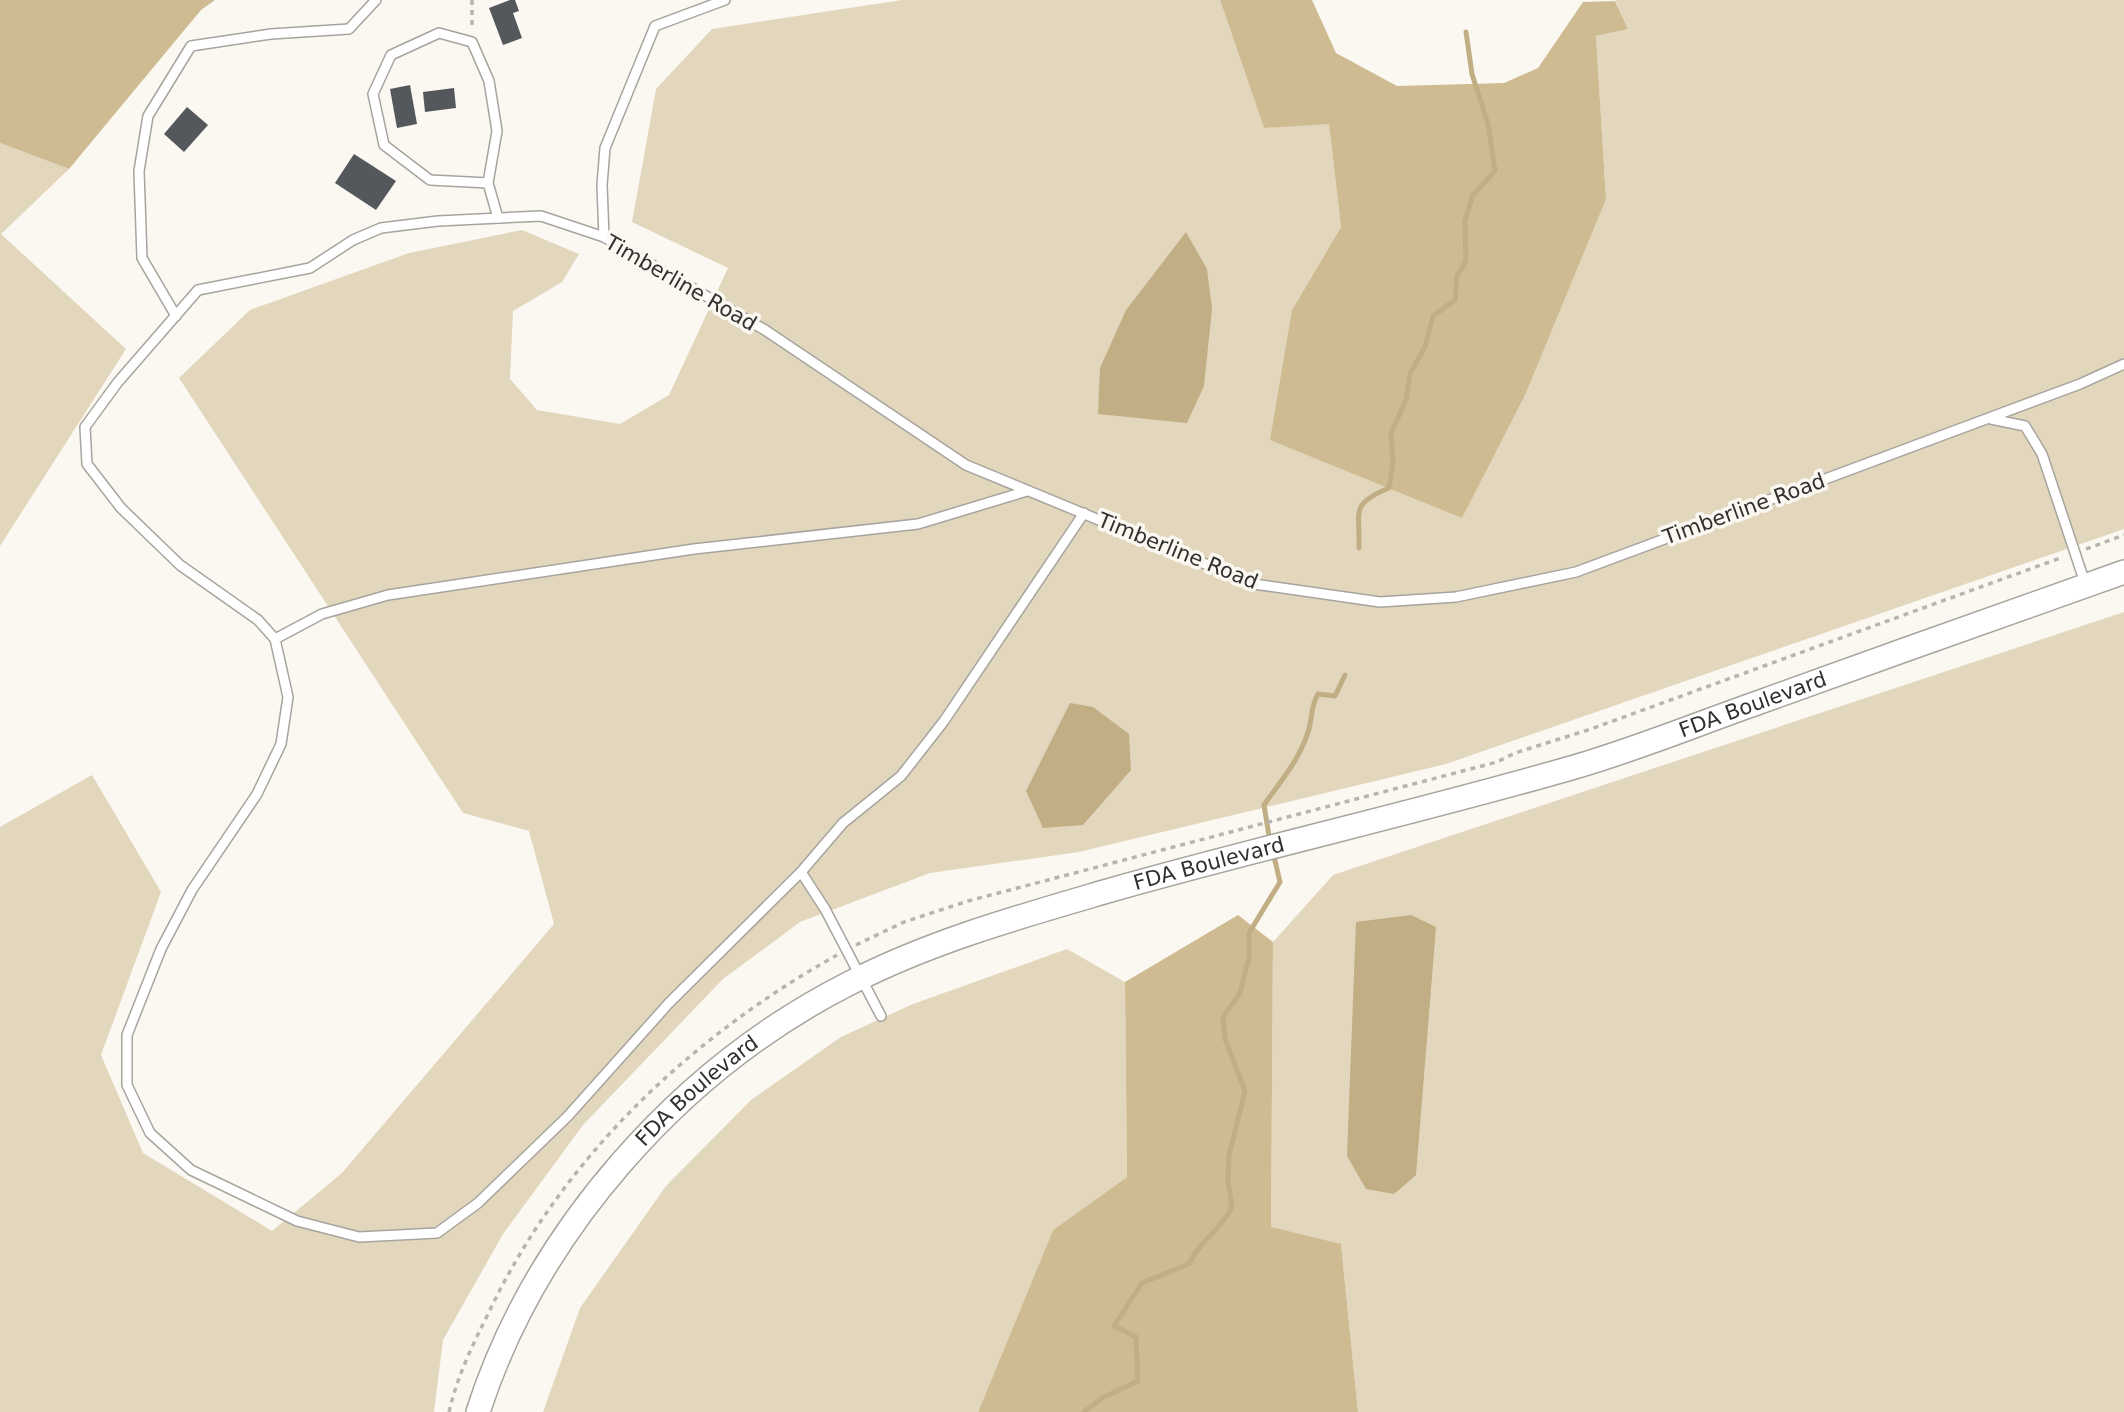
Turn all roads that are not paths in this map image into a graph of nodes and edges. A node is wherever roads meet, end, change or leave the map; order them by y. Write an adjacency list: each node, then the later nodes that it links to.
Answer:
1 (376, 0): 6 (lane)
2 (725, 0): 5 (lane)
3 (488, 183): 3 (lane); 4 (lane)
4 (498, 218): 5 (lane, Timberline Road); 6 (lane)
5 (604, 237): 9 (lane, Timberline Road)
6 (176, 316): 13 (lane)
7 (2124, 364): 8 (lane, Timberline Road)
8 (1989, 418): 10 (lane, Timberline Road); 12 (lane)
9 (1027, 491): 10 (lane, Timberline Road); 13 (lane)
10 (1084, 513): 14 (lane)
11 (2124, 572): 12 (street, FDA Boulevard)
12 (2086, 586): 15 (street, FDA Boulevard)
13 (275, 639): 14 (lane)
14 (801, 872): 15 (lane)
15 (861, 977): 16 (lane); 17 (street, FDA Boulevard)
16 (881, 1016)
17 (478, 1412)

